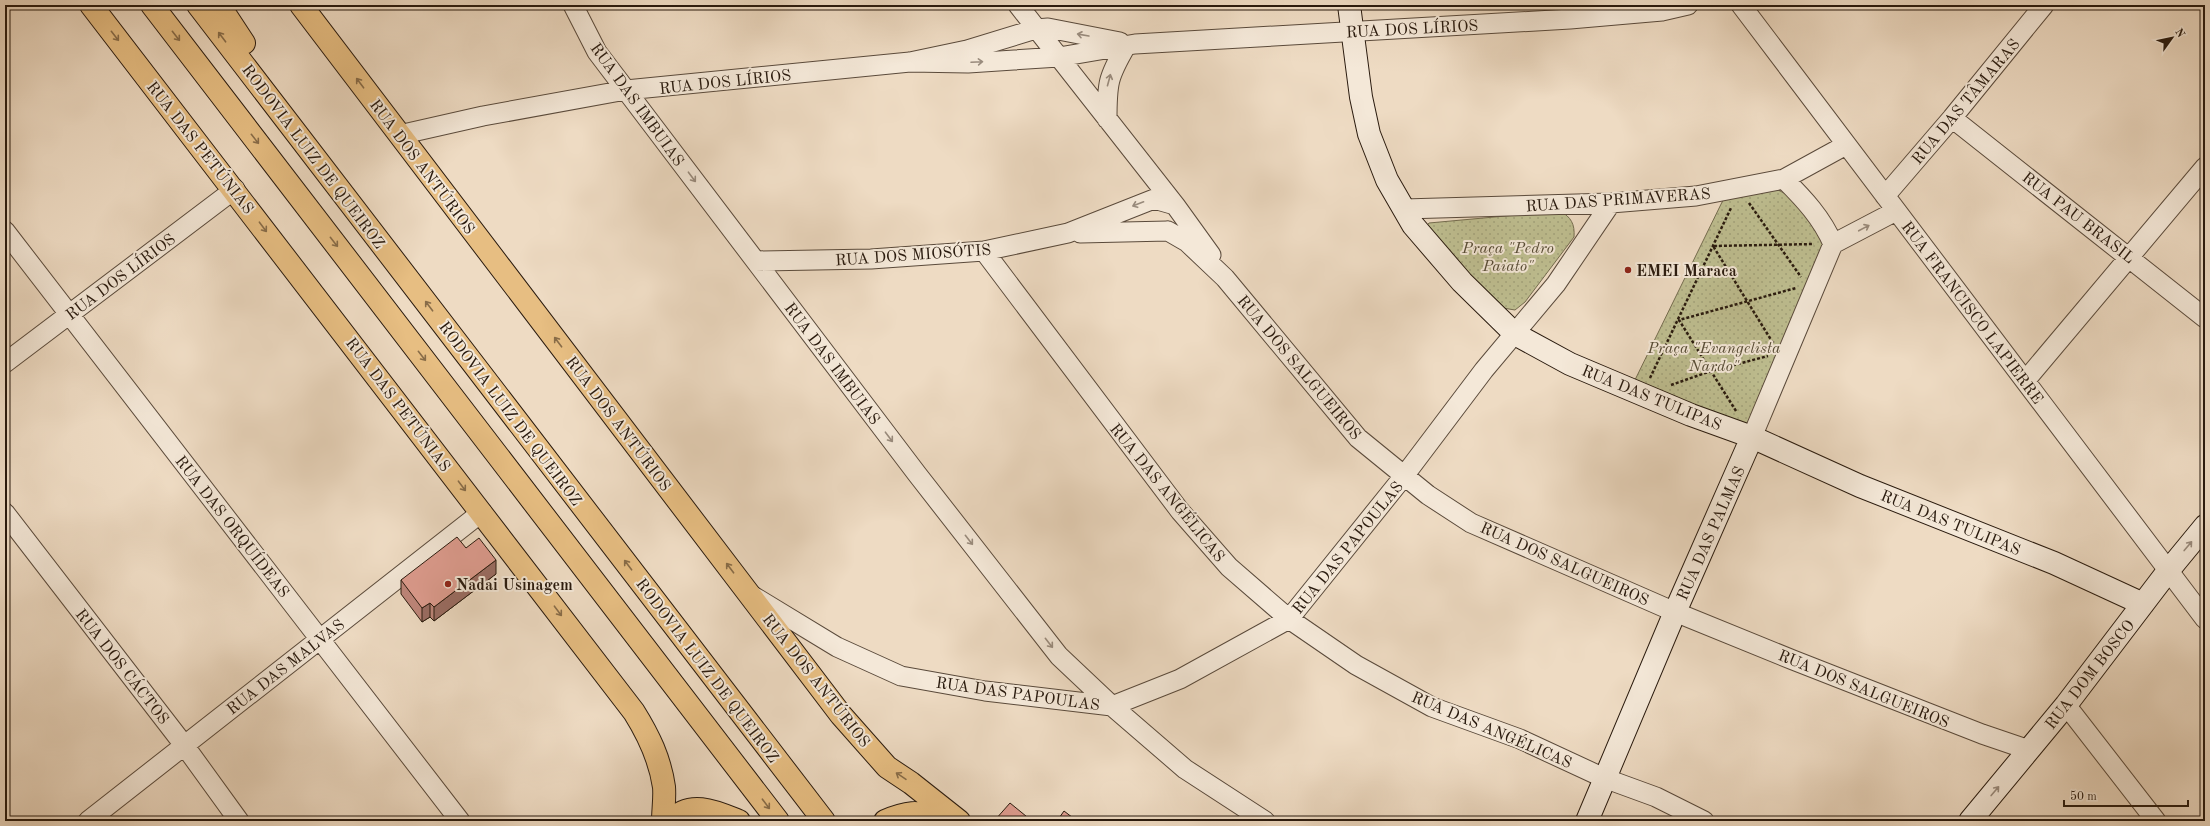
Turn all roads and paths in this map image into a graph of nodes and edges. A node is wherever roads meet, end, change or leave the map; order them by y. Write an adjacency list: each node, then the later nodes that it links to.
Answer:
1 (91, 5): 24 (main road, RUA DAS PETÚNIAS, one-way to 24)
2 (152, 5): 80 (main road, one-way to 80)
3 (198, 5): 31 (main road, RODOVIA LUIZ DE QUEIROZ, one-way to 3)
4 (219, 5): 31 (main road)
5 (300, 5): 20 (main road, RUA DOS ANTÚRIOS, one-way to 5)
6 (573, 5): 17 (street, RUA DAS IMBUIAS)
7 (1018, 5): 12 (street, RUA DOS SALGUEIROS)
8 (1349, 5): 13 (main road, RUA DAS TULIPAS)
9 (1688, 5): 13 (street, RUA DOS LÍRIOS)
10 (1741, 5): 21 (street, RUA FRANCISCO LAPIERRE)
11 (2044, 5): 18 (street, RUA DAS TÂMARAS)
12 (1036, 29): 14 (street, RUA DOS LÍRIOS, one-way to 12); 15 (street, RUA DOS SALGUEIROS); 16 (street, RUA DOS LÍRIOS)
13 (1351, 31): 14 (street, RUA DOS LÍRIOS); 29 (main road, RUA DAS TULIPAS)
14 (1130, 45): 15 (street, RUA DOS LÍRIOS); 19 (street, one-way to 14)
15 (1059, 57): 16 (street, RUA DOS LÍRIOS, one-way to 15); 19 (street, RUA DOS SALGUEIROS)
16 (910, 62): 17 (street, RUA DOS LÍRIOS)
17 (626, 90): 20 (street, RUA DOS LÍRIOS); 40 (street, RUA DAS IMBUIAS, one-way to 40)
18 (1952, 118): 26 (street, RUA DAS TÂMARAS); 39 (street, RUA PAU BRASIL)
19 (1107, 119): 28 (street, RUA DOS SALGUEIROS)
20 (399, 135): 62 (main road, RUA DOS ANTÚRIOS, one-way to 20)
21 (1846, 145): 23 (street, RUA DAS PRIMAVERAS); 26 (street, RUA FRANCISCO LAPIERRE)
22 (2205, 167): 39 (street)
23 (1784, 180): 25 (street, RUA DAS PRIMAVERAS); 36 (street)
24 (235, 189): 45 (street, RUA DOS LÍRIOS); 58 (main road, RUA DAS PETÚNIAS, one-way to 58)
25 (1739, 189): 27 (street, RUA DAS PRIMAVERAS); 35 (path); 37 (path)
26 (1885, 196): 30 (street, RUA FRANCISCO LAPIERRE)
27 (1611, 203): 29 (street, RUA DAS PRIMAVERAS); 48 (street, RUA DAS PAPOULAS)
28 (1176, 205): 33 (street); 34 (street, RUA DOS MIOSÓTIS, one-way to 34); 41 (street, RUA DOS SALGUEIROS)
29 (1404, 209): 48 (main road, RUA DAS TULIPAS)
30 (1896, 211): 36 (street, one-way to 30); 53 (street, RUA FRANCISCO LAPIERRE)
31 (362, 219): 81 (main road, RODOVIA LUIZ DE QUEIROZ, one-way to 31)
32 (5, 231): 45 (street, RUA DAS ORQUÍDEAS)
33 (1168, 231): 34 (street, RUA DOS MIOSÓTIS); 41 (street, RUA DOS SALGUEIROS)
34 (1068, 233): 38 (street, RUA DOS MIOSÓTIS)
35 (1776, 244): 36 (path); 37 (path); 42 (path)
36 (1833, 244): 56 (street, RUA DAS PALMAS)
37 (1713, 246): 44 (path); 47 (path)
38 (984, 251): 40 (street, RUA DOS MIOSÓTIS); 65 (street, RUA DAS ANGÉLICAS)
39 (2130, 256): 46 (street, RUA PAU BRASIL); 53 (street)
40 (756, 261): 69 (street, RUA DAS IMBUIAS, one-way to 69)
41 (1225, 278): 57 (street, RUA DOS SALGUEIROS)
42 (1802, 279)
43 (1799, 287): 44 (path)
44 (1748, 301): 47 (path); 49 (path)
45 (69, 315): 51 (street, RUA DOS LÍRIOS); 67 (street, RUA DAS ORQUÍDEAS)
46 (2205, 318)
47 (1679, 320): 52 (path); 55 (path)
48 (1515, 334): 55 (main road, RUA DAS TULIPAS); 57 (street, RUA DAS PAPOULAS)
49 (1775, 346)
50 (1772, 355): 52 (path)
51 (5, 363)
52 (1711, 371): 54 (path); 56 (path)
53 (2025, 381): 61 (street, RUA FRANCISCO LAPIERRE)
54 (1670, 385)
55 (1642, 395): 56 (main road, RUA DAS TULIPAS)
56 (1752, 437): 63 (main road, RUA DAS TULIPAS); 64 (main road, RUA DAS PALMAS)
57 (1404, 476): 64 (street, RUA DOS SALGUEIROS); 65 (street, RUA DAS PAPOULAS)
58 (482, 512): 67 (street, RUA DAS MALVAS); 77 (main road, RUA DAS PETÚNIAS, one-way to 77)
59 (5, 513): 70 (street, RUA DOS CÁCTOS)
60 (2205, 526): 61 (main road, RUA DOM BOSCO, one-way to 60)
61 (2168, 570): 63 (main road, RUA DOM BOSCO); 66 (street, RUA FRANCISCO LAPIERRE)
62 (750, 595): 69 (street, RUA DAS PAPOULAS); 73 (main road, RUA DOS ANTÚRIOS, one-way to 62)
63 (2143, 604): 68 (main road, RUA DOM BOSCO)
64 (1675, 612): 71 (street, RUA DOS SALGUEIROS); 72 (main road, RUA DAS PALMAS)
65 (1289, 619): 69 (street, RUA DAS PAPOULAS); 72 (street, RUA DAS ANGÉLICAS)
66 (2205, 619)
67 (320, 639): 70 (street, RUA DAS MALVAS); 76 (street, RUA DAS ORQUÍDEAS)
68 (2066, 705): 71 (main road, RUA DOM BOSCO); 90 (street)
69 (1112, 706): 86 (street, RUA DAS IMBUIAS)
70 (184, 745): 74 (street, RUA DAS MALVAS); 75 (street, RUA DOS CÁCTOS)
71 (2029, 750): 89 (main road, RUA DOM BOSCO, one-way to 71)
72 (1604, 778): 87 (main road, RUA DAS PALMAS); 88 (street, RUA DAS ANGÉLICAS)
73 (932, 800): 84 (main road); 85 (main road, RUA DOS ANTÚRIOS)
74 (88, 821)
75 (239, 821)
76 (460, 821)
77 (663, 821)
78 (671, 821): 79 (main road)
79 (740, 821)
80 (778, 821)
81 (824, 821)
82 (884, 821): 83 (main road)
83 (938, 821)
84 (944, 821)
85 (959, 821)
86 (1265, 821)
87 (1587, 821)
88 (1704, 821)
89 (1970, 821)
90 (2156, 821)

